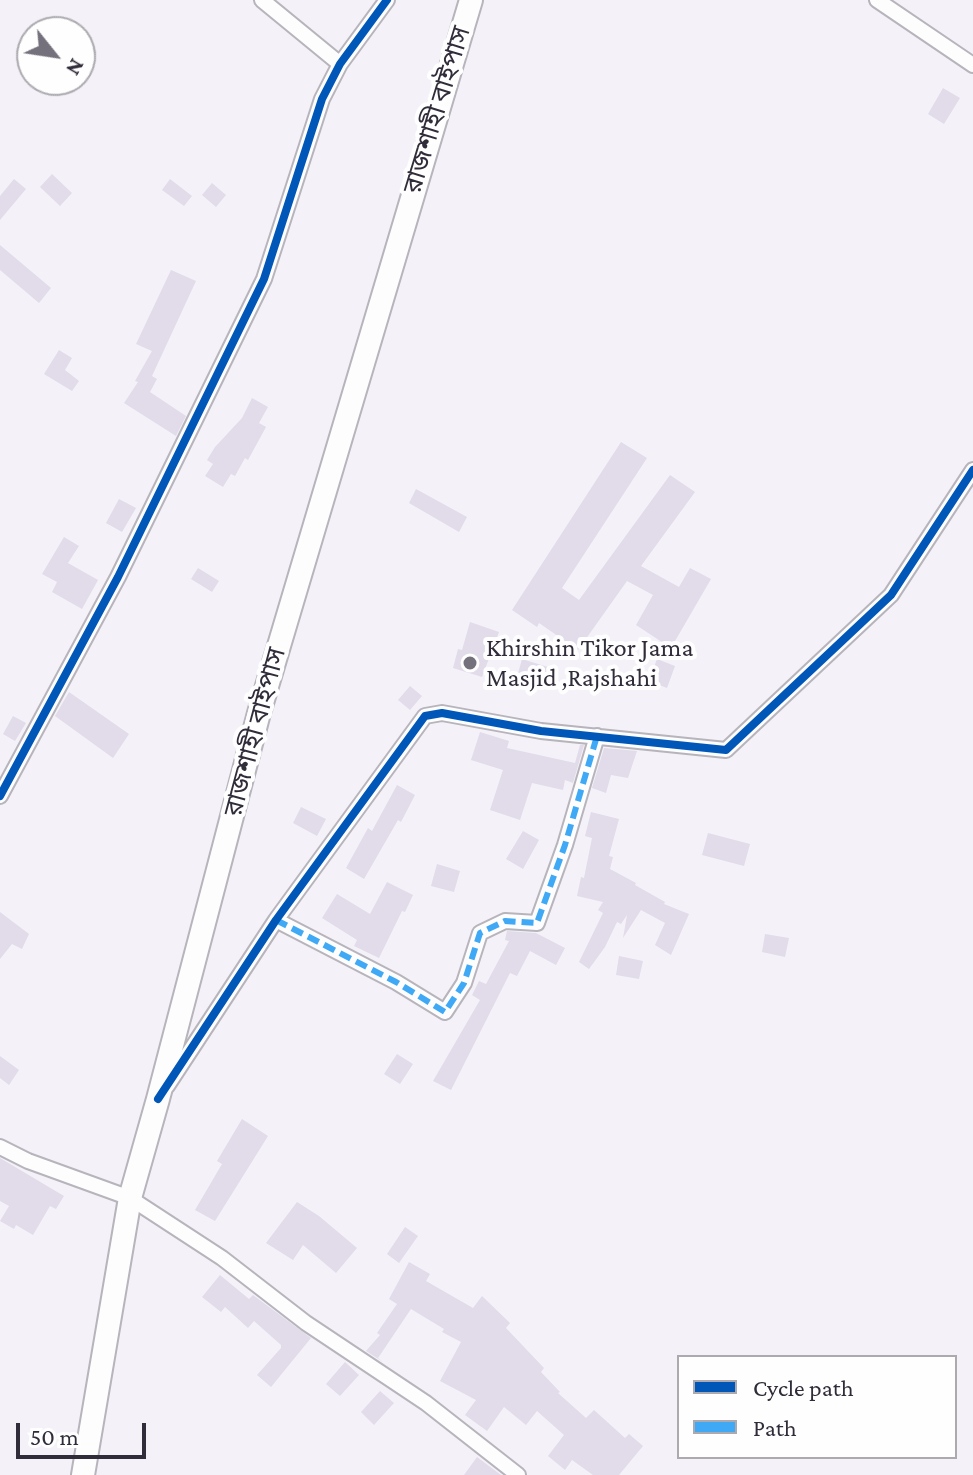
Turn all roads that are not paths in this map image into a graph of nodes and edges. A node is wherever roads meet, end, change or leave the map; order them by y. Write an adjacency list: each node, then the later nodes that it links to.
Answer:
1 (262, 0): 5 (street)
2 (387, 0): 5 (street)
3 (471, 0): 11 (highway, রাজশাহী বাইপাস)
4 (877, 0): 6 (street)
5 (340, 64): 9 (street)
6 (973, 65)
7 (973, 470): 8 (street)
8 (597, 736): 10 (street); 10 (street)
9 (0, 796)
10 (276, 920): 11 (street)
11 (158, 1099): 13 (highway, রাজশাহী বাইপাস)
12 (0, 1147): 13 (street)
13 (130, 1198): 14 (highway, রাজশাহী বাইপাস); 15 (street)
14 (83, 1475)
15 (518, 1475)

